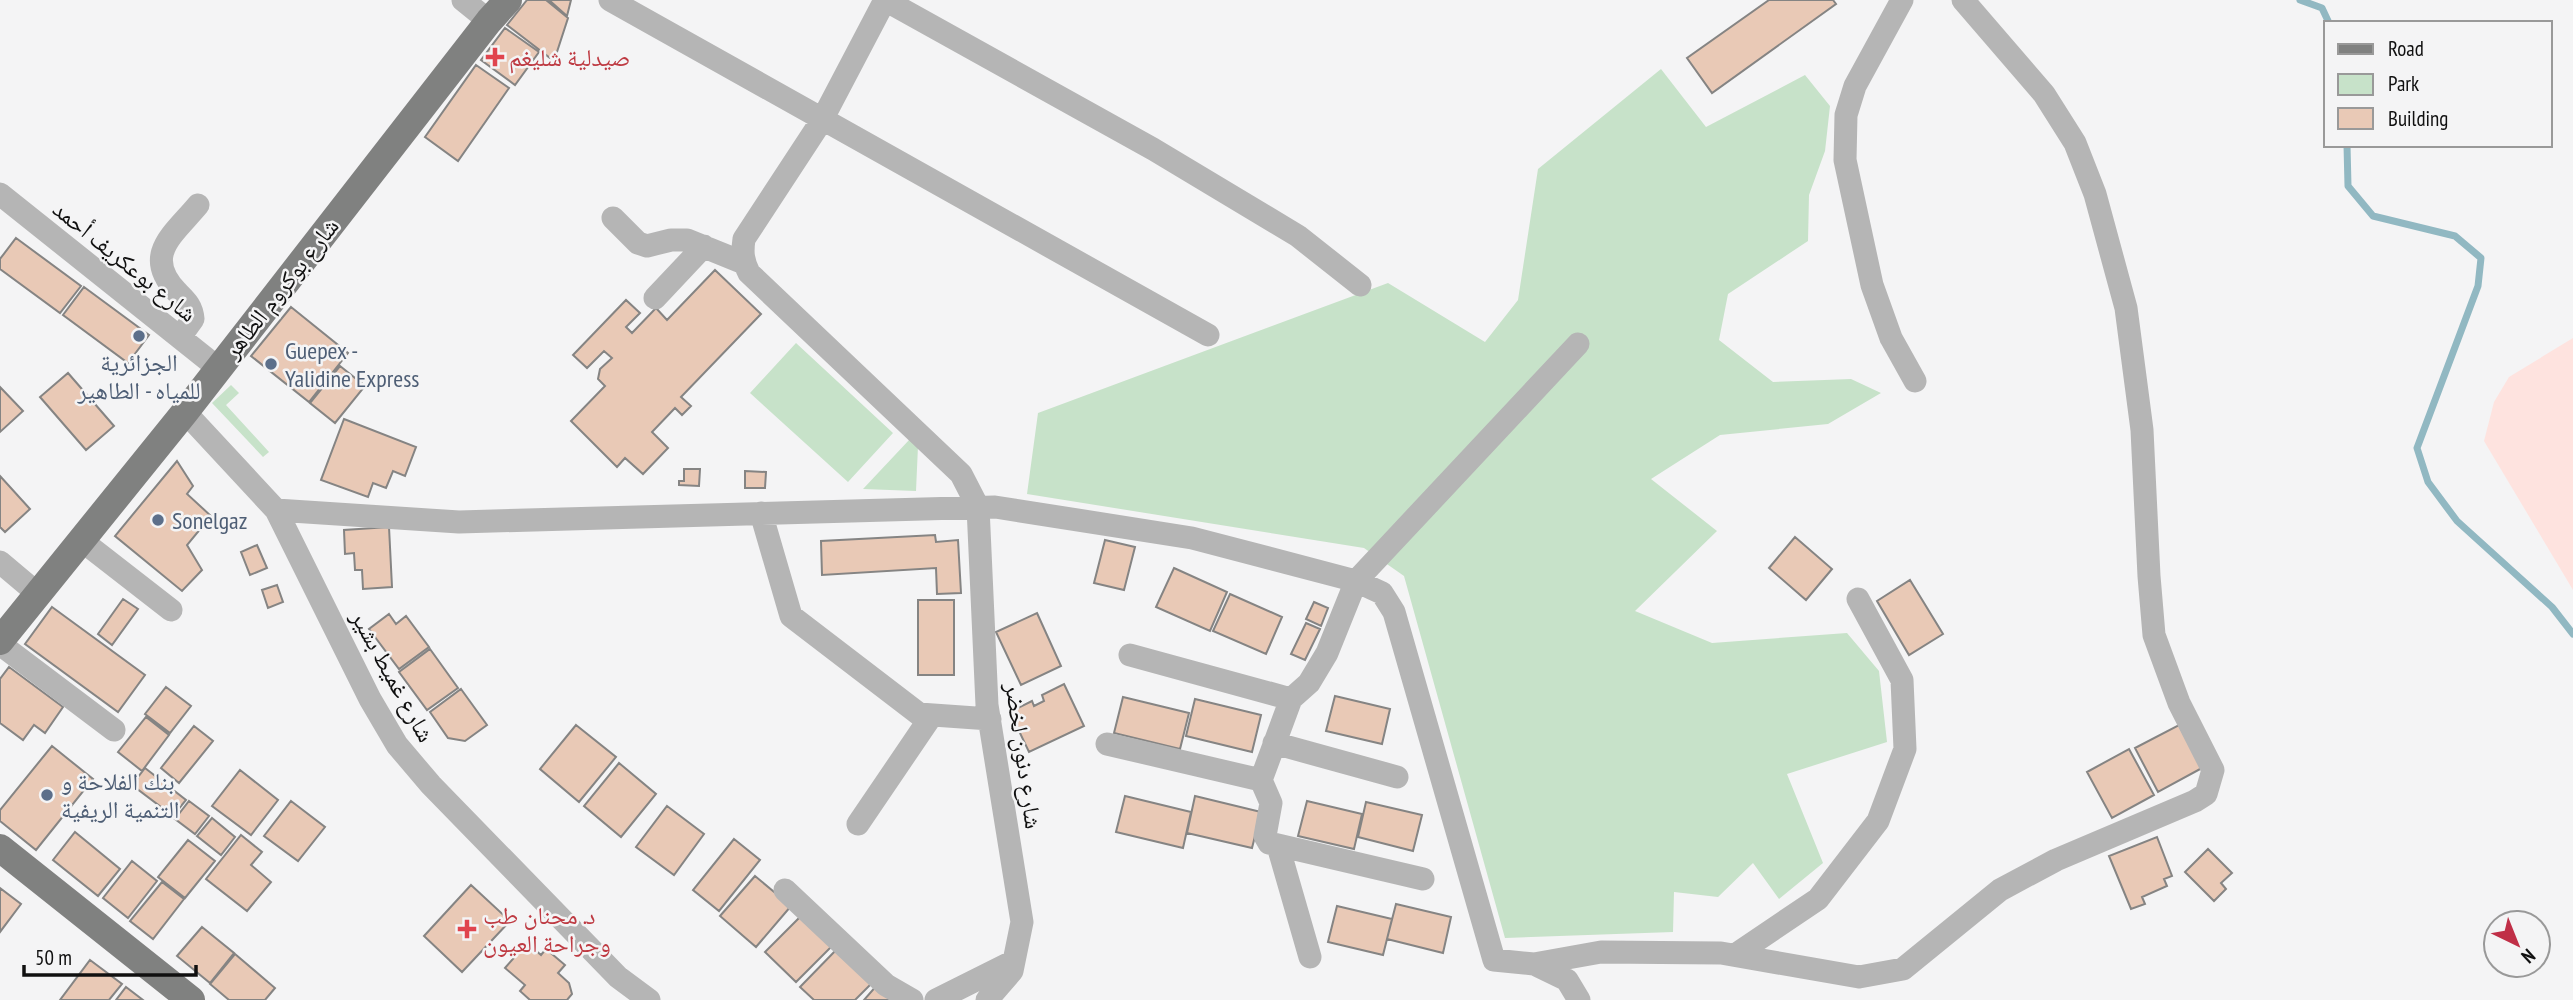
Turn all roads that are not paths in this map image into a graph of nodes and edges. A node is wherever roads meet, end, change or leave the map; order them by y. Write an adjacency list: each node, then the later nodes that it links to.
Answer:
1 (463, 0): 6 (street)
2 (610, 0): 7 (street)
3 (885, 0): 7 (street); 13 (street)
4 (1902, 0): 19 (street)
5 (1963, 0): 45 (street)
6 (499, 10): 18 (main road, شارع بوكروم الطاهر)
7 (822, 120): 12 (street); 15 (street)
8 (0, 194): 16 (street, شارع بوعكريف أحمد)
9 (198, 205): 16 (street)
10 (614, 218): 11 (street)
11 (704, 246): 12 (street); 14 (street)
12 (744, 263): 21 (street)
13 (1360, 285)
14 (655, 298)
15 (1208, 335)
16 (180, 337): 18 (street, شارع بوعكريف أحمد)
17 (1578, 344): 26 (street)
18 (218, 368): 20 (main road, شارع بوكروم الطاهر)
19 (1915, 382)
20 (185, 412): 22 (street, شارع غميط بشير); 24 (main road, شارع بوكروم الطاهر)
21 (978, 507): 23 (street); 26 (street); 34 (street, شارع دنون لخضر)
22 (276, 510): 23 (street); 50 (street, شارع غميط بشير)
23 (761, 513): 33 (street)
24 (82, 540): 27 (main road, شارع بوكروم الطاهر); 29 (street)
25 (0, 562): 27 (street)
26 (1356, 582): 32 (street); 48 (street)
27 (38, 594): 30 (main road, شارع بوكروم الطاهر)
28 (1858, 599): 45 (street)
29 (171, 610)
30 (0, 642): 35 (street)
31 (1130, 655): 32 (street)
32 (1292, 699): 36 (street)
33 (932, 715): 34 (street); 40 (street)
34 (990, 719): 47 (street, شارع دنون لخضر)
35 (114, 730)
36 (1274, 743): 38 (street); 39 (street)
37 (1107, 744): 39 (street)
38 (1397, 776)
39 (1261, 780): 41 (street)
40 (858, 824)
41 (1279, 846): 43 (street); 46 (street)
42 (0, 848): 49 (main road)
43 (1423, 879)
44 (785, 890): 51 (street)
45 (1735, 955): 48 (street)
46 (1310, 957)
47 (1014, 961): 52 (street); 53 (street, شارع دنون لخضر)
48 (1534, 964): 54 (street)
49 (191, 1000)
50 (649, 1000)
51 (912, 1000)
52 (936, 1000)
53 (987, 1000)
54 (1579, 1000)

